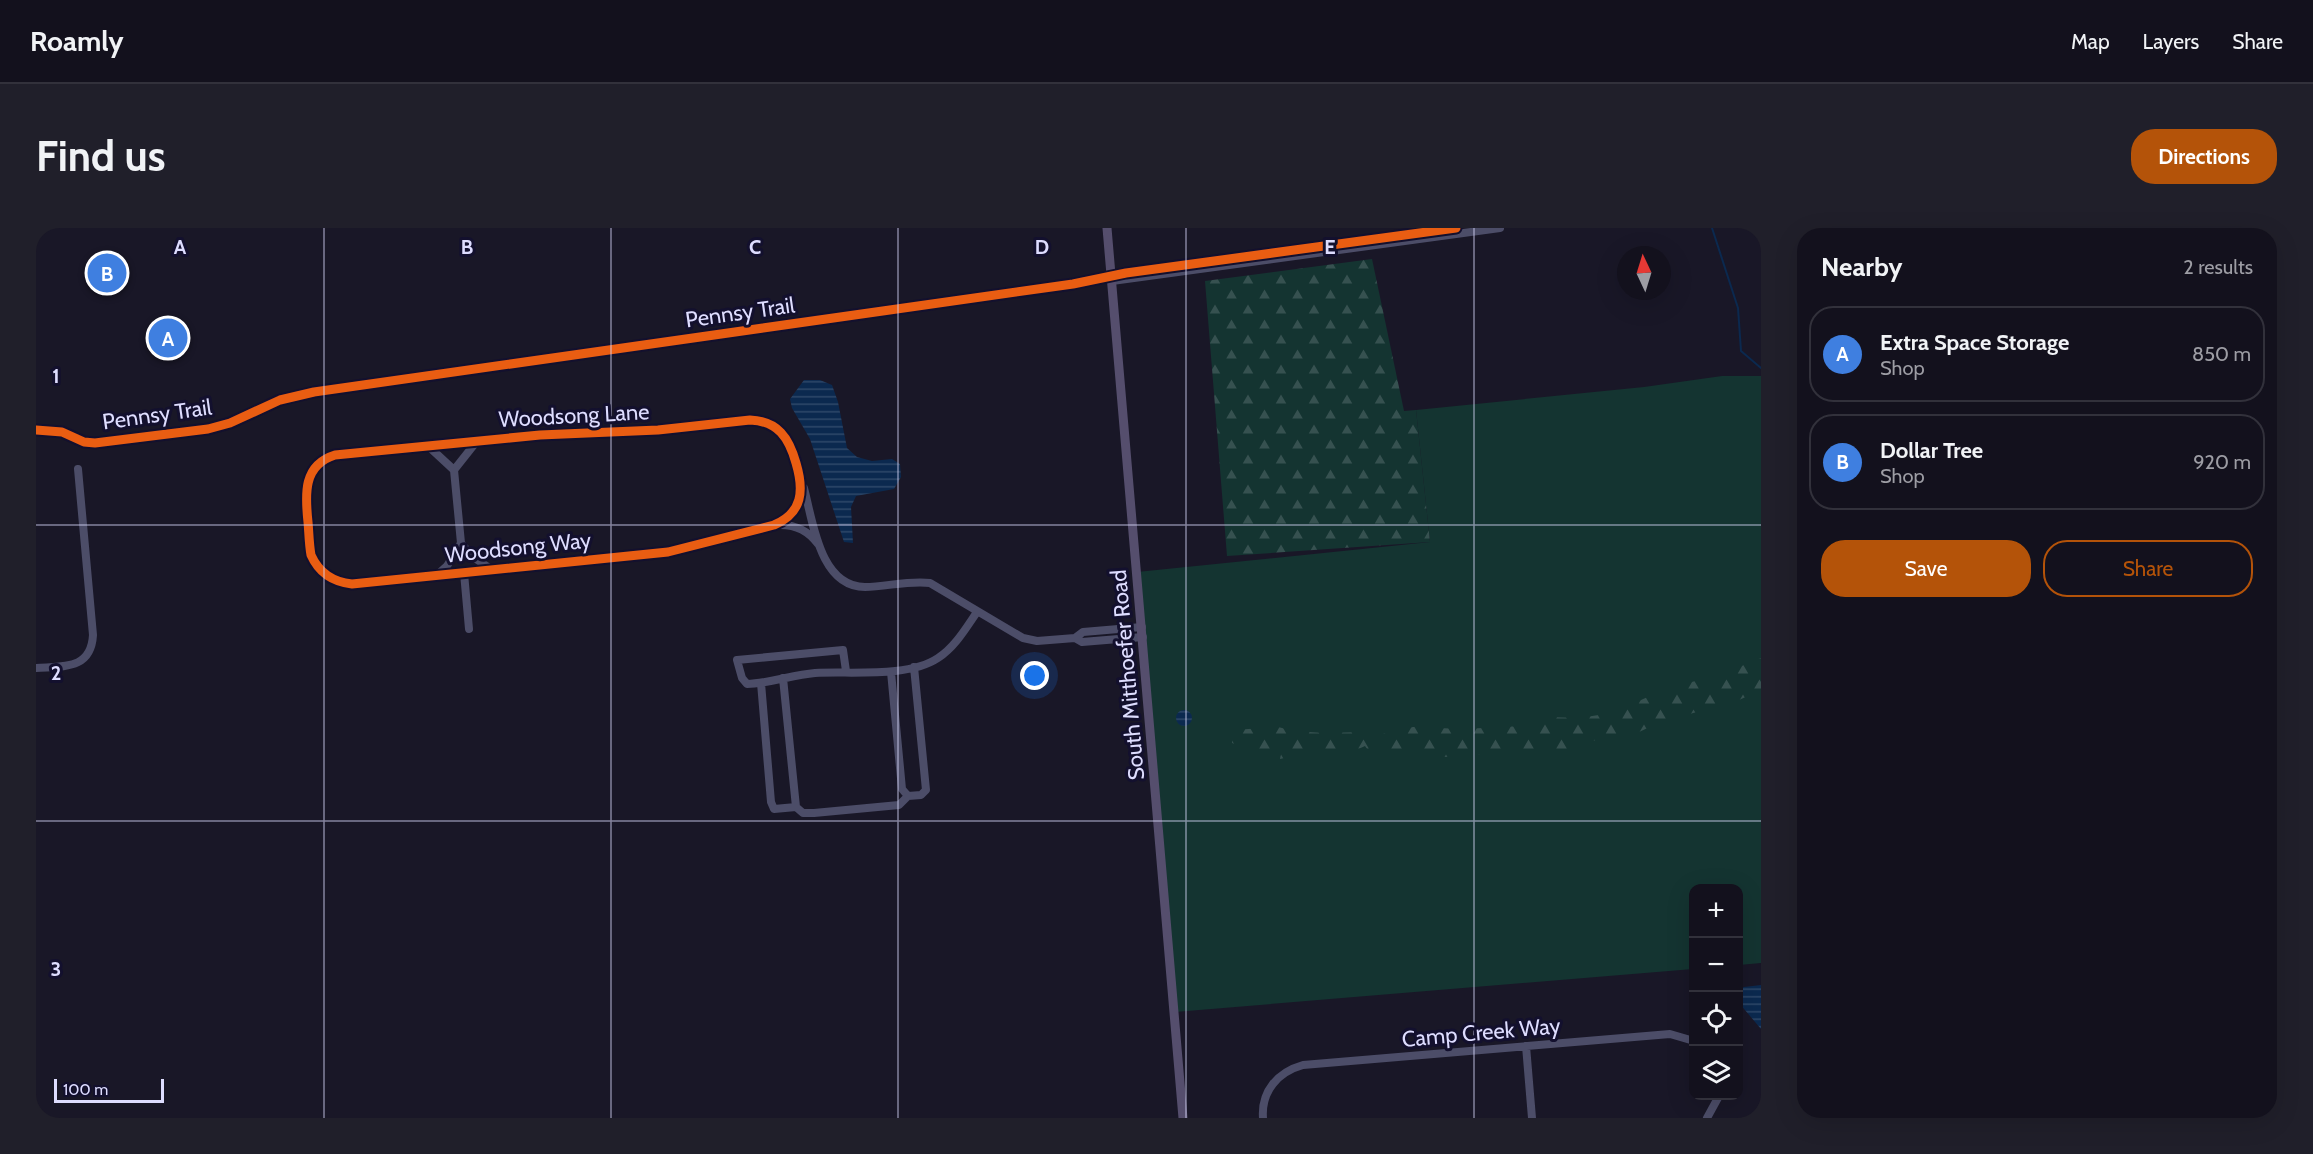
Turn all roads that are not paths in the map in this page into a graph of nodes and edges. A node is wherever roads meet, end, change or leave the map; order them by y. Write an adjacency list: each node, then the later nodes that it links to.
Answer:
1 (1107, 228): 3 (main road, South Mitthoefer Road)
2 (1500, 228): 3 (street)
3 (1112, 281): 18 (main road, South Mitthoefer Road)
4 (478, 441): 5 (street, Woodsong Lane); 7 (street); 8 (street, Woodsong Lane)
5 (427, 445): 7 (street); 9 (street, Woodsong Lane)
6 (78, 469): 20 (street)
7 (454, 470): 11 (street)
8 (802, 481): 10 (street); 12 (street, Woodsong Lane)
9 (308, 522): 15 (street, Woodsong Way)
10 (774, 525): 12 (street, Woodsong Way); 13 (street, Woodsong Way)
11 (461, 543): 13 (street); 15 (street)
12 (822, 550): 16 (street, Woodsong Way)
13 (491, 569): 14 (street, Woodsong Way)
14 (464, 573): 15 (street, Woodsong Way); 17 (street)
15 (437, 576)
16 (977, 612): 18 (street, Woodsong Way); 19 (street)
17 (469, 629)
18 (1142, 632): 30 (main road, South Mitthoefer Road)
19 (914, 667): 22 (street); 25 (street)
20 (36, 668)
21 (846, 671): 22 (street); 23 (street); 24 (street)
22 (891, 672): 25 (street)
23 (783, 678): 24 (street); 26 (street)
24 (761, 683): 26 (street)
25 (908, 796): 26 (street)
26 (796, 807)
27 (1689, 1040): 28 (street, Camp Creek Way)
28 (1526, 1046): 31 (street, Camp Creek Way); 32 (street)
29 (1716, 1100): 33 (street)
30 (1183, 1118)
31 (1263, 1118)
32 (1532, 1118)
33 (1707, 1118)

